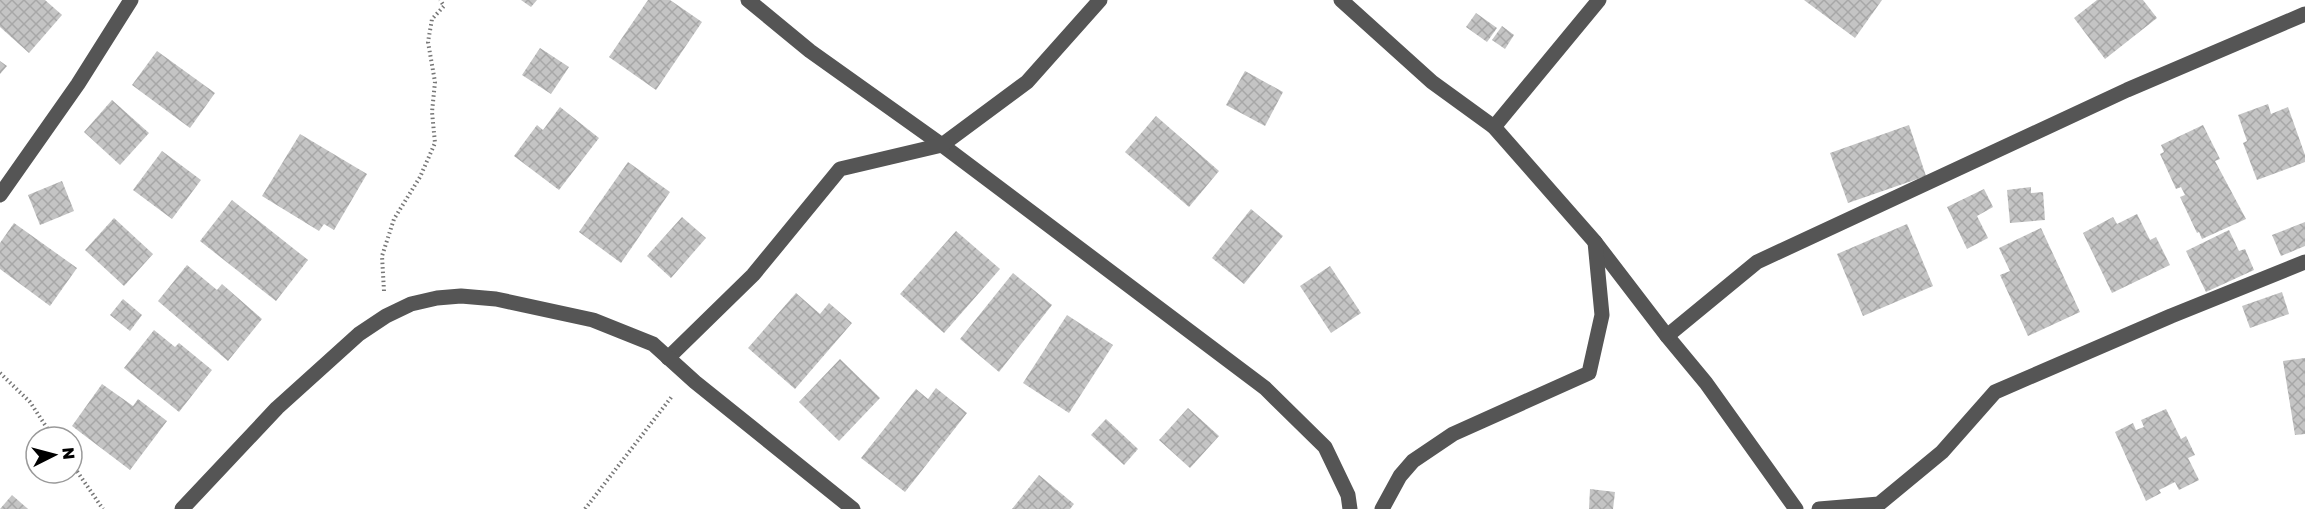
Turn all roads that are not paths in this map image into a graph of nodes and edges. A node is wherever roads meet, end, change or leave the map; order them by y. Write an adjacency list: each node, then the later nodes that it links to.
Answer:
1 (131, 0): 9 (street)
2 (748, 0): 8 (street)
3 (1100, 0): 8 (street)
4 (1341, 0): 7 (street)
5 (1599, 0): 7 (street)
6 (2305, 14): 12 (street)
7 (1494, 127): 10 (street)
8 (942, 145): 13 (street); 16 (street)
9 (0, 195)
10 (1595, 242): 12 (street); 17 (street)
11 (2305, 262): 19 (street)
12 (1667, 336): 18 (street)
13 (668, 358): 14 (street); 15 (street)
14 (182, 509)
15 (853, 509)
16 (1350, 509)
17 (1382, 509)
18 (1796, 509)
19 (1819, 509)

